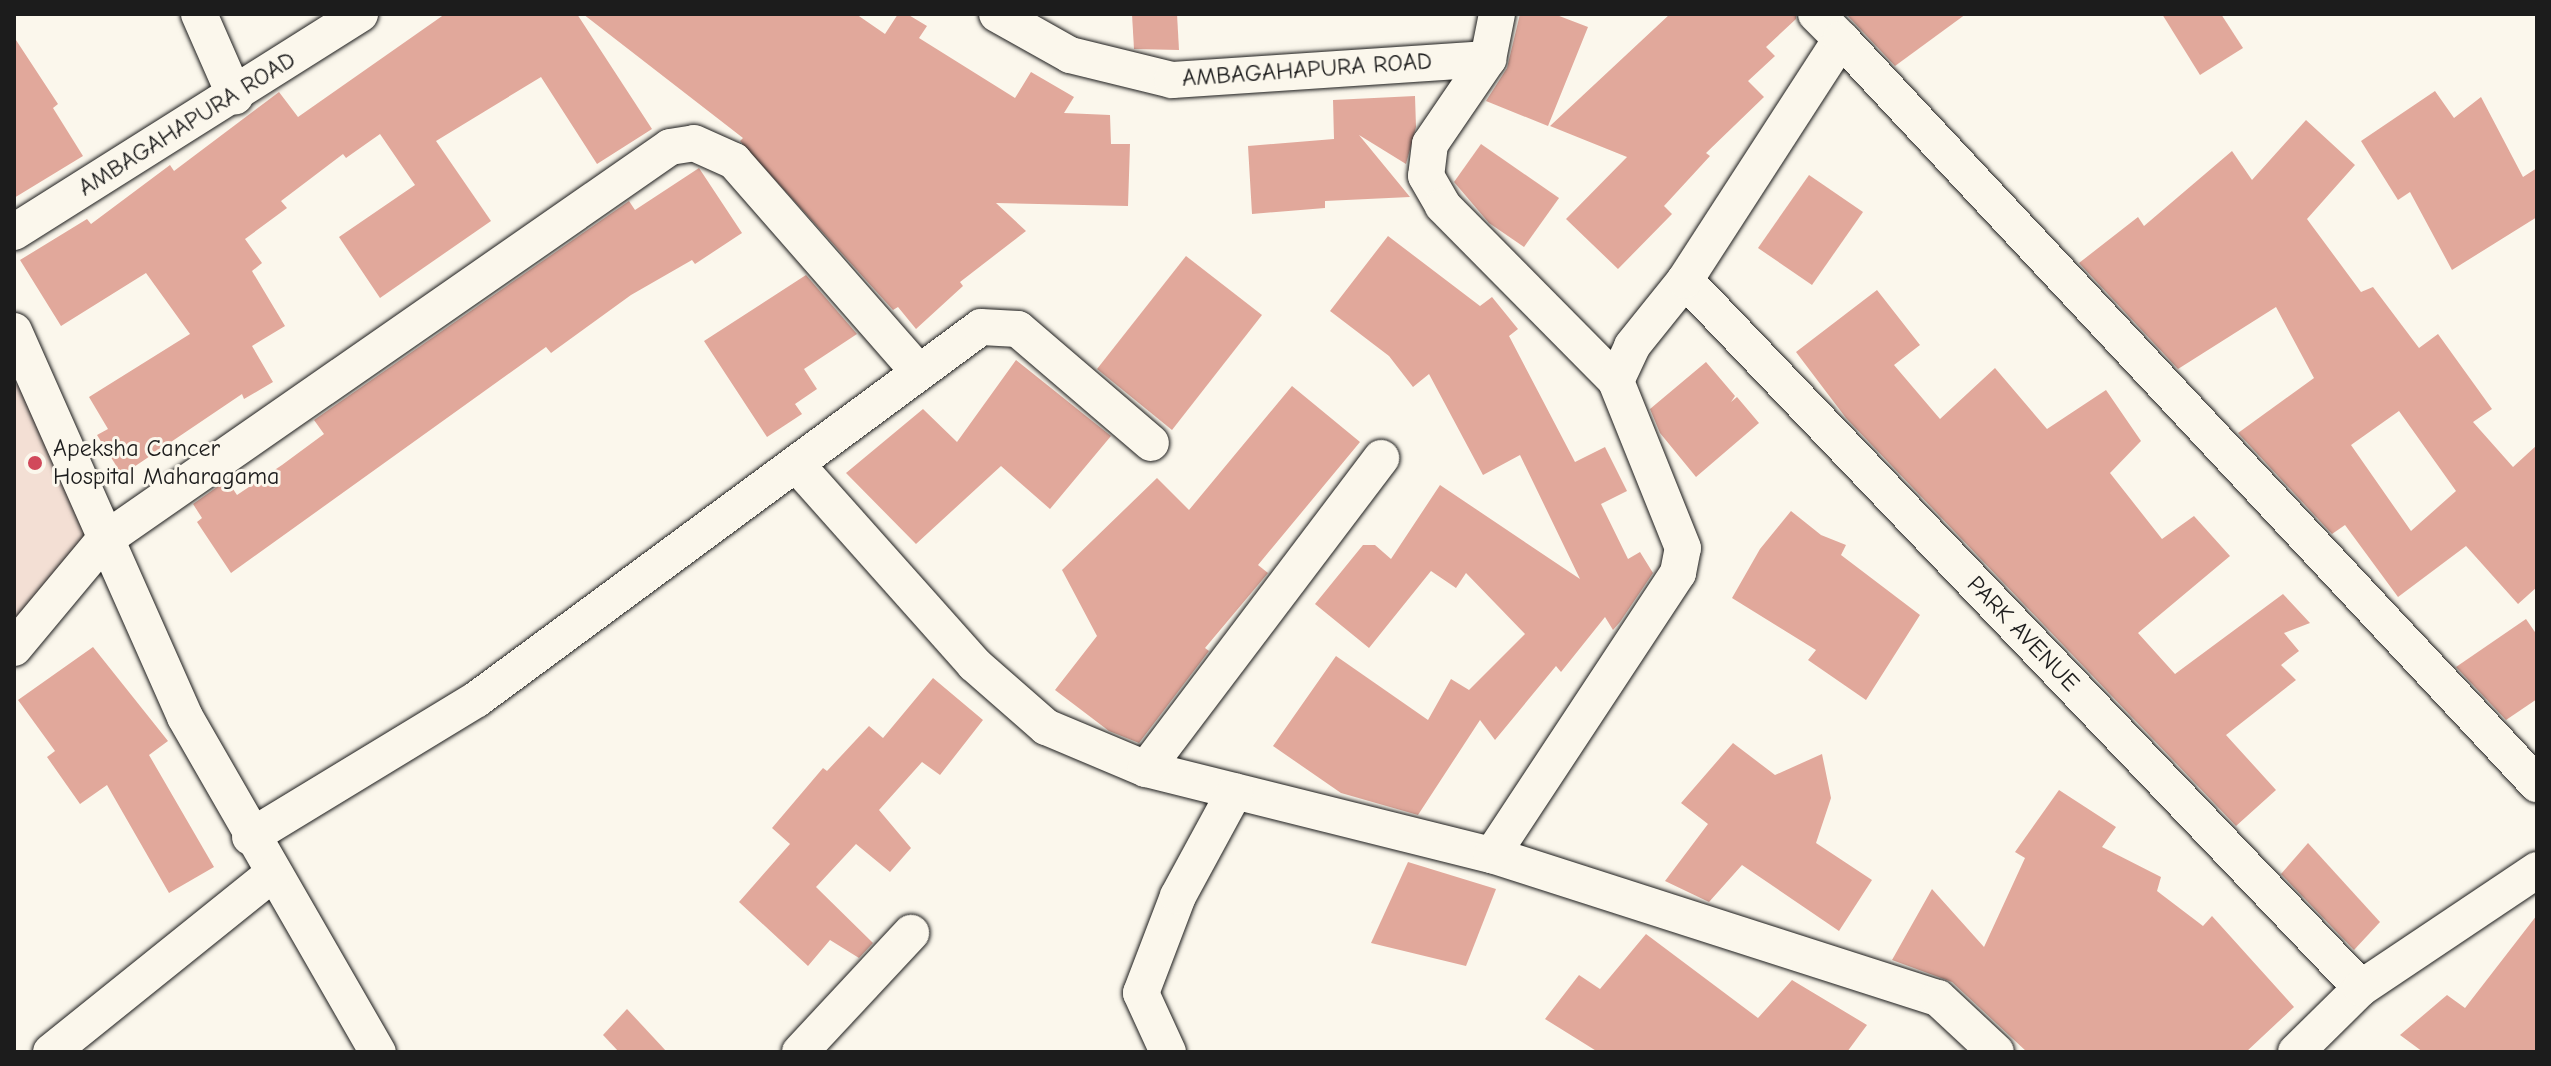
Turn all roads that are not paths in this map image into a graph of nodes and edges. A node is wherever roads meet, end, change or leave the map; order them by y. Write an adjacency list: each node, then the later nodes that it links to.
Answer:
1 (199, 14): 7 (street)
2 (360, 14): 7 (street, AMBAGAHAPURA ROAD)
3 (997, 14): 6 (street, AMBAGAHAPURA ROAD)
4 (1497, 14): 6 (street)
5 (1829, 27): 9 (street); 19 (street)
6 (1488, 59): 12 (street)
7 (235, 96): 8 (street, AMBAGAHAPURA ROAD)
8 (14, 232)
9 (1685, 280): 12 (street); 26 (street, PARK AVENUE)
10 (14, 331): 16 (street)
11 (918, 371): 13 (street); 15 (street); 16 (street)
12 (1616, 381): 22 (street)
13 (1151, 443)
14 (1381, 458): 18 (street)
15 (796, 464): 18 (street); 21 (street)
16 (103, 541): 17 (street); 21 (street)
17 (14, 648)
18 (1146, 769): 20 (street)
19 (2537, 784)
20 (1235, 791): 22 (street); 30 (street)
21 (250, 837): 24 (street)
22 (1492, 855): 31 (street)
23 (2537, 870): 26 (street)
24 (272, 874): 27 (street); 28 (street)
25 (911, 933): 29 (street)
26 (2361, 988): 32 (street)
27 (51, 1052)
28 (378, 1052)
29 (800, 1052)
30 (1168, 1052)
31 (1996, 1052)
32 (2296, 1052)

